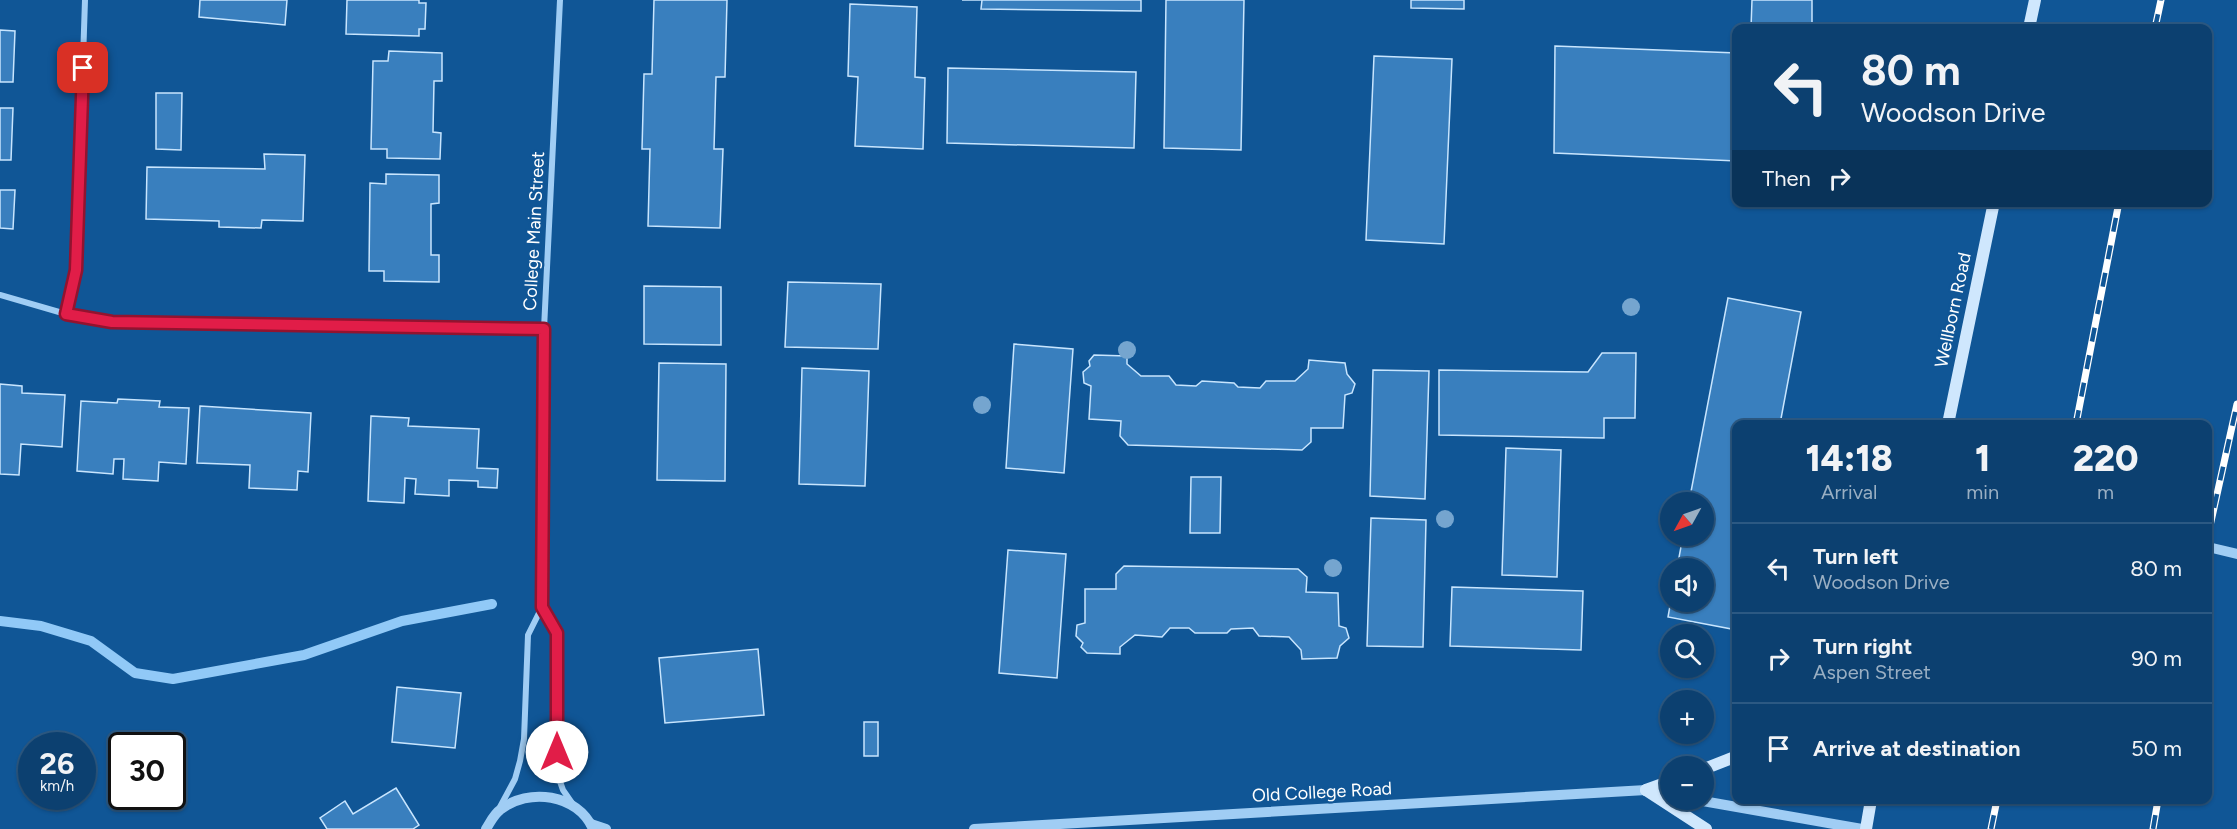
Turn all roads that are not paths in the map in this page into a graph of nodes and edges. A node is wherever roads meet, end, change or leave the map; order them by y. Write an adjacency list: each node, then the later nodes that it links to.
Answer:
1 (85, 0): 7 (street)
2 (561, 0): 8 (street, College Main Street)
3 (2035, 0): 4 (main road)
4 (2030, 24)
5 (1993, 207): 9 (main road, Wellborn Road)
6 (0, 294): 7 (street)
7 (66, 314): 8 (street)
8 (544, 329): 12 (street, College Main Street)
9 (1949, 420)
10 (2212, 548): 11 (street)
11 (2237, 554)
12 (542, 607): 20 (street, College Main Street); 21 (street)
13 (1732, 758): 14 (main road)
14 (1714, 765)
15 (1660, 785): 16 (main road)
16 (1646, 790): 17 (street, Old College Road); 25 (street, Old College Road); 26 (main road)
17 (1660, 793)
18 (1714, 803): 27 (street)
19 (1871, 804): 27 (main road)
20 (499, 810): 21 (street); 23 (street)
21 (578, 810): 22 (street)
22 (592, 827): 24 (street)
23 (486, 829)
24 (606, 829)
25 (974, 829)
26 (1706, 829)
27 (1864, 829)

